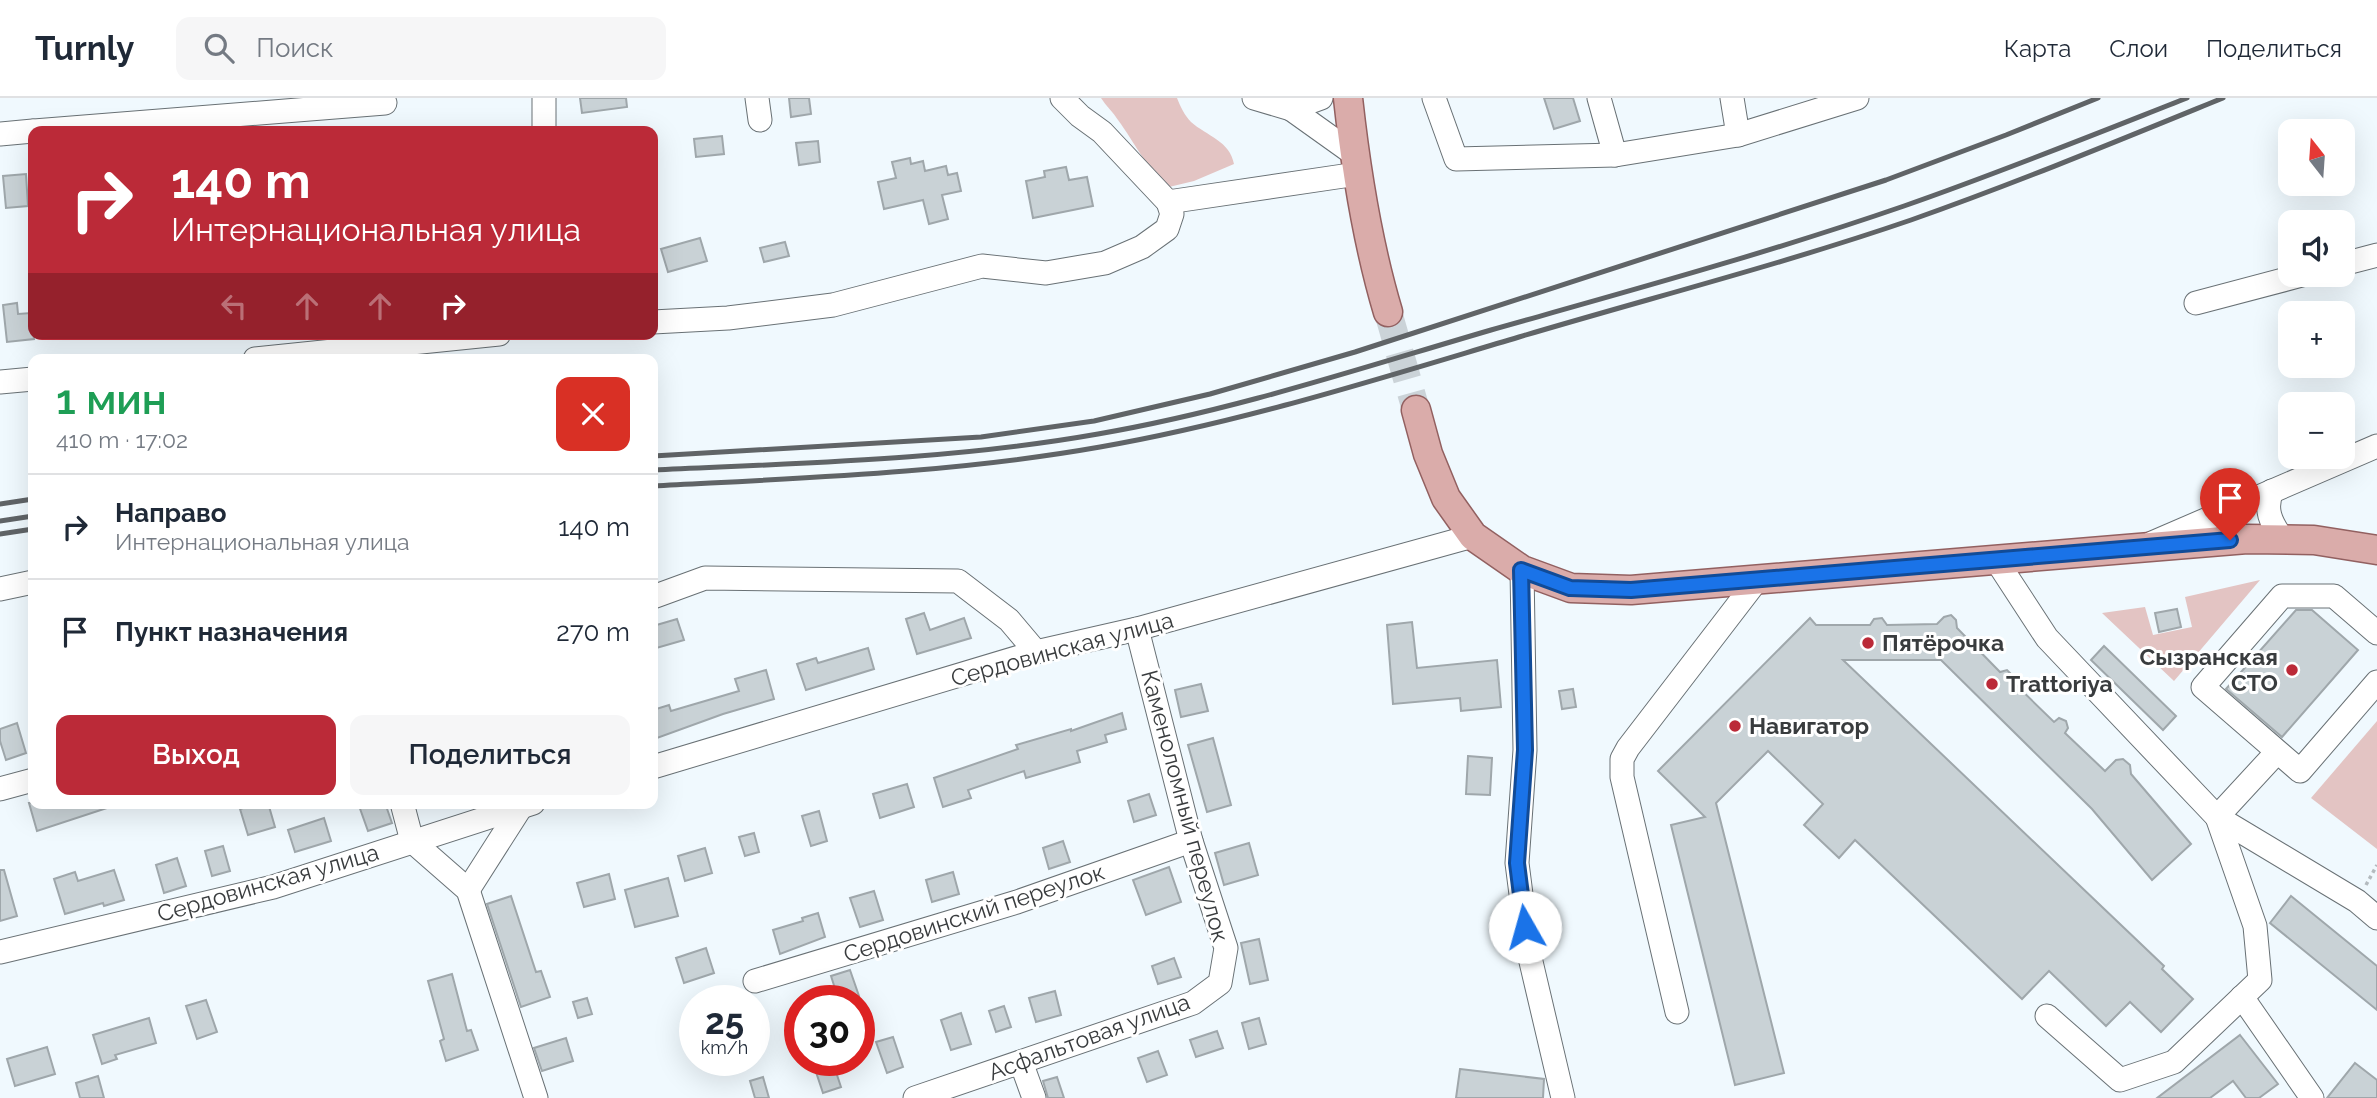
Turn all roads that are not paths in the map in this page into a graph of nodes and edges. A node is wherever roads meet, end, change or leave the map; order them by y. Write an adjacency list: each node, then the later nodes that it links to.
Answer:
1 (544, 98): 14 (street)
2 (1062, 98): 20 (street)
3 (1254, 98): 12 (street)
4 (1321, 98): 12 (street)
5 (1348, 98): 19 (main road)
6 (1434, 98): 18 (street)
7 (1599, 98): 18 (street)
8 (1732, 98): 17 (street)
9 (1857, 98): 11 (street)
10 (385, 103): 13 (street)
11 (1808, 105): 17 (street)
12 (1291, 109): 19 (street)
13 (96, 126)
14 (544, 126)
15 (28, 131): 16 (street)
16 (0, 134)
17 (1738, 135): 18 (street)
18 (1615, 155)
19 (1355, 164): 20 (street); 25 (main road)
20 (1168, 202): 26 (street)
21 (2377, 255): 22 (street)
22 (2355, 261)
23 (2278, 281): 24 (street)
24 (2196, 303)
25 (1388, 312)
26 (658, 322)
27 (440, 340): 28 (street)
28 (304, 354)
29 (28, 379): 30 (street)
30 (0, 382)
31 (1416, 410): 34 (main road)
32 (2373, 452): 33 (street)
33 (2272, 491): 35 (street); 36 (street)
34 (1473, 536): 39 (main road); 44 (street, Сердовинская улица)
35 (2282, 538): 36 (main road); 37 (main road)
36 (2144, 547): 38 (main road)
37 (2377, 550)
38 (1996, 560): 40 (main road); 55 (street)
39 (1521, 570): 40 (main road); 70 (street)
40 (1757, 580): 64 (street)
41 (28, 583): 42 (street)
42 (0, 589)
43 (658, 595): 46 (street)
44 (1136, 629): 46 (street, Сердовинская улица); 57 (street, Каменоломный переулок)
45 (2377, 633): 48 (street)
46 (1036, 652): 49 (street, Сердовинская улица)
47 (2377, 682): 48 (street)
48 (2277, 752): 55 (street)
49 (658, 765)
50 (28, 781): 51 (street)
51 (0, 789)
52 (404, 809): 56 (street)
53 (514, 809): 56 (street, Сердовинская улица)
54 (524, 809): 58 (street)
55 (2217, 817): 59 (street); 63 (street)
56 (412, 841): 58 (street); 60 (street, Сердовинская улица)
57 (1191, 841): 61 (street, Сердовинский переулок); 62 (street, Каменоломный переулок)
58 (468, 890): 67 (street)
59 (2377, 918)
60 (0, 952)
61 (755, 981)
62 (1220, 983): 66 (street, Асфальтовая улица)
63 (2242, 997): 65 (street); 71 (street)
64 (1677, 1012)
65 (2047, 1016)
66 (1021, 1062): 68 (street, Асфальтовая улица); 69 (street)
67 (536, 1098)
68 (915, 1098)
69 (1034, 1098)
70 (1563, 1098)
71 (2312, 1098)

